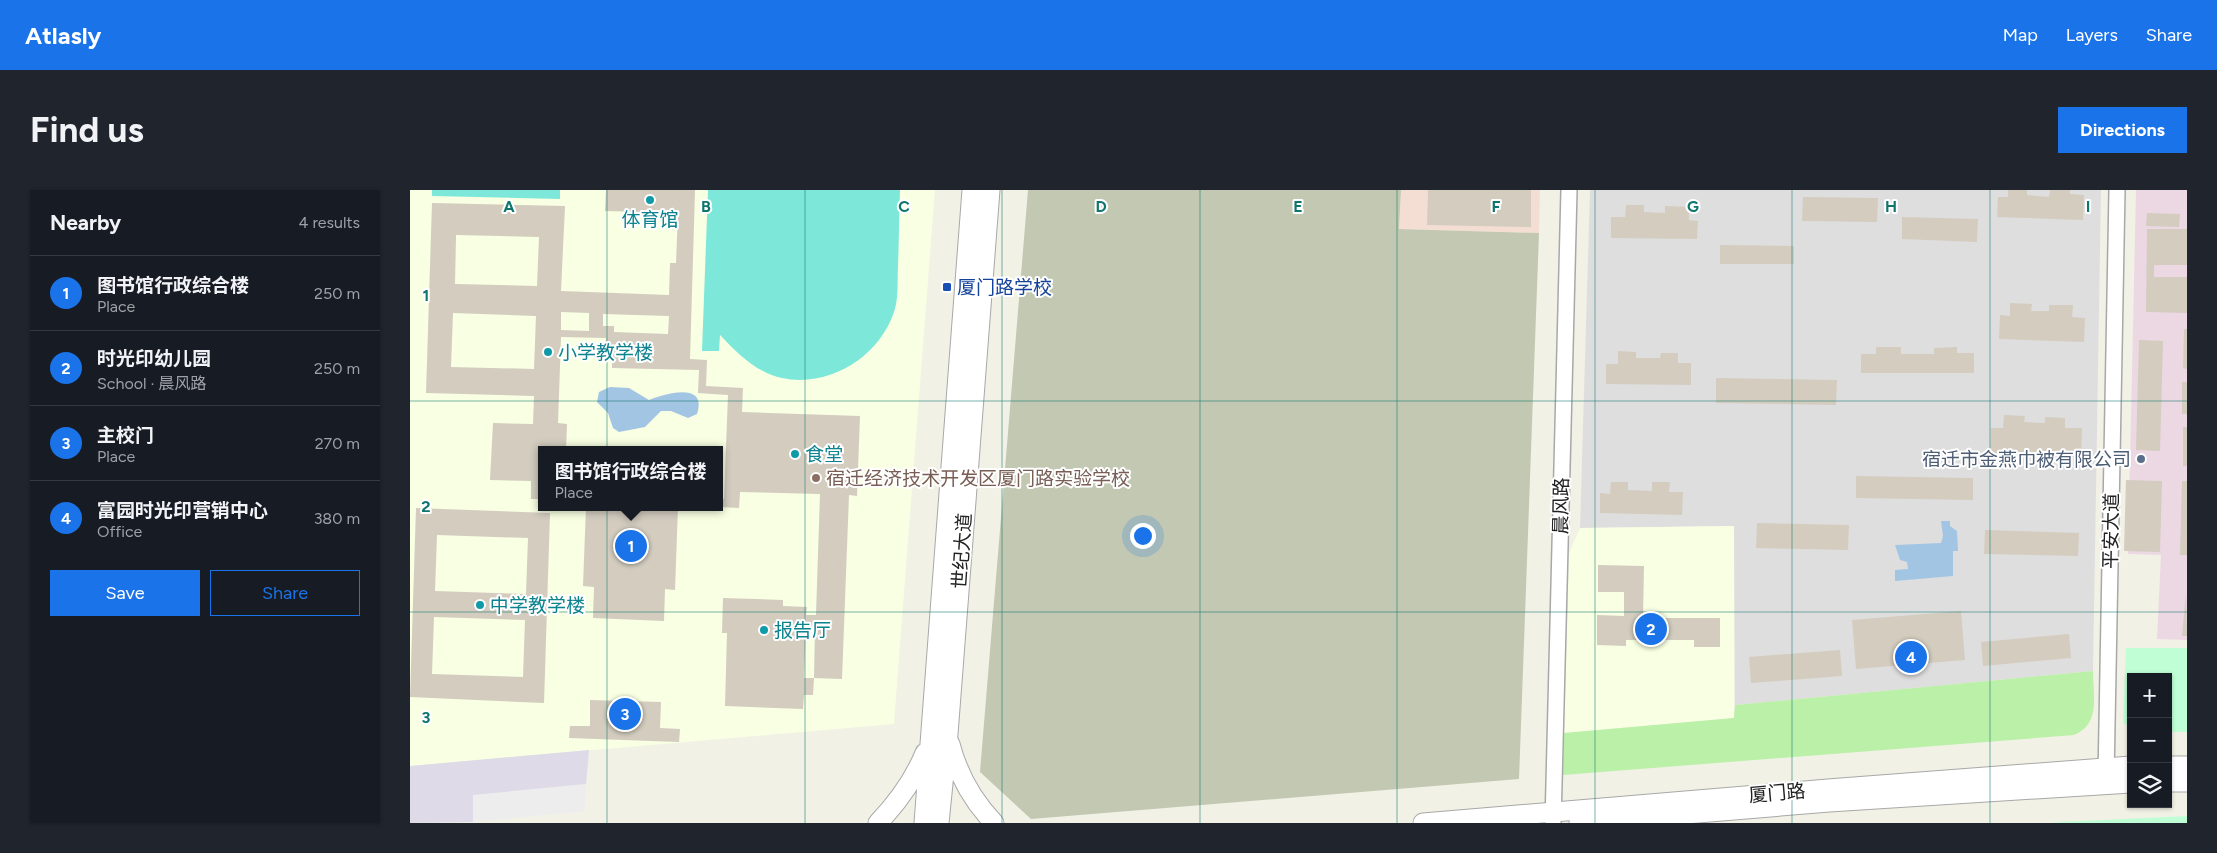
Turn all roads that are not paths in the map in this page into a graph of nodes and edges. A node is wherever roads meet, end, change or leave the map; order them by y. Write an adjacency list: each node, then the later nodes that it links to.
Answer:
1 (972, 190): 5 (street, 世纪大道)
2 (990, 190): 5 (street, 世纪大道)
3 (1569, 190): 13 (street, 晨风路)
4 (2117, 190): 9 (street, 平安大道)
5 (940, 735): 14 (street); 15 (street, 世纪大道); 16 (street, 世纪大道); 17 (street)
6 (2172, 766): 7 (street)
7 (2187, 766)
8 (2127, 767): 9 (street, 厦门路)
9 (2106, 775): 10 (street, 厦门路); 13 (street, 厦门路); 19 (street, 厦门路)
10 (2127, 781)
11 (2172, 782): 12 (street)
12 (2187, 782)
13 (1553, 817): 18 (street, 厦门路)
14 (878, 823)
15 (924, 823)
16 (939, 823)
17 (994, 823)
18 (1423, 823)
19 (1579, 823)

